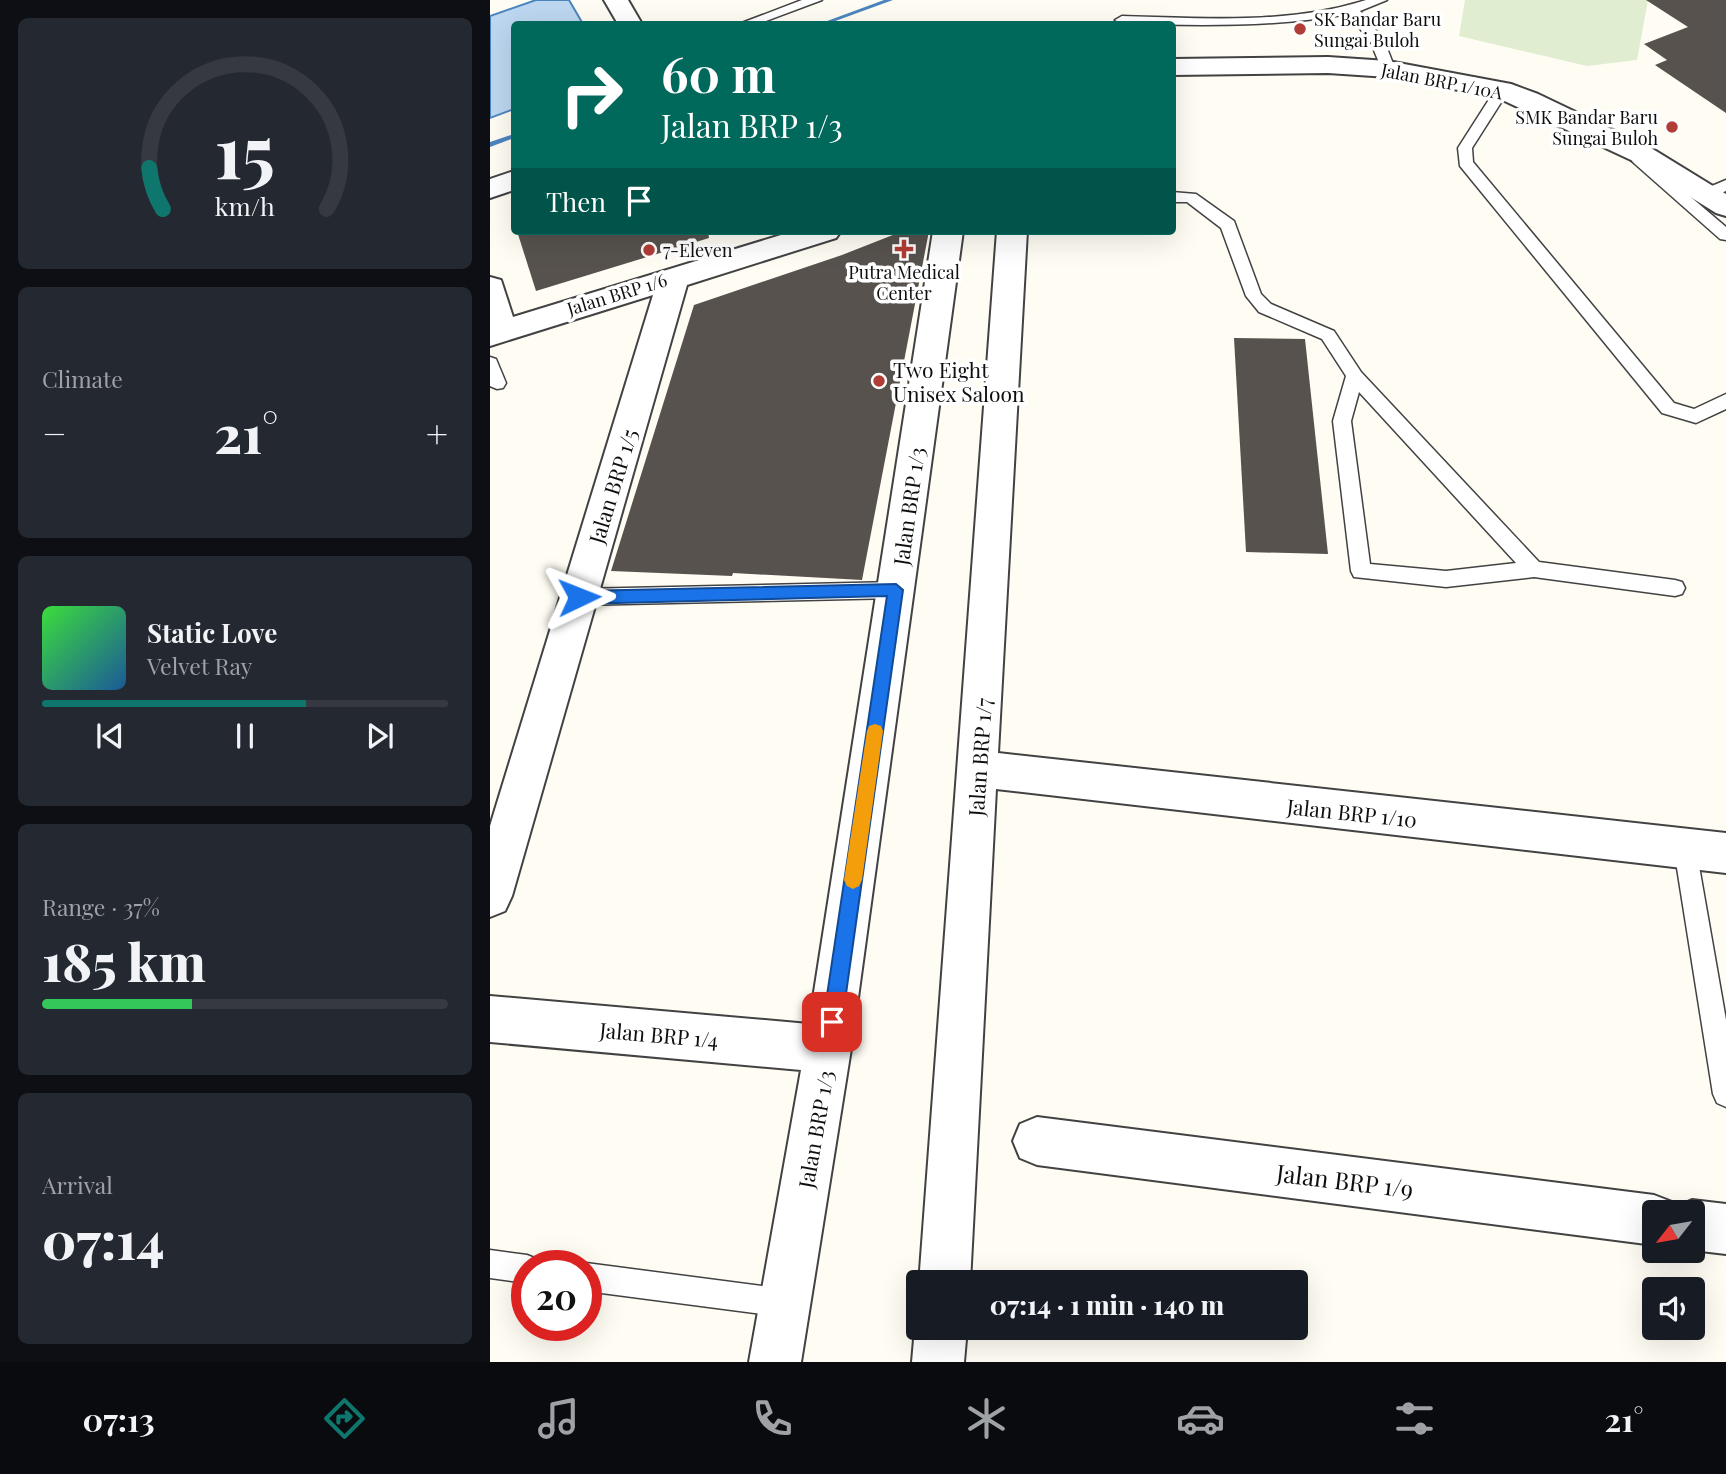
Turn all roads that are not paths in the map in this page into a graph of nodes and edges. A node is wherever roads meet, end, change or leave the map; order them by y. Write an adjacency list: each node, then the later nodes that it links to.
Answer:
1 (616, 0): 6 (street)
2 (815, 0): 7 (lane)
3 (1380, 0): 4 (lane)
4 (1353, 11): 5 (lane); 9 (lane)
5 (1122, 20)
6 (628, 21)
7 (755, 21)
8 (1176, 67): 9 (street, Jalan BRP 1/10A)
9 (1388, 69): 10 (street, Jalan BRP 1/10A)
10 (1502, 90): 11 (street, Jalan BRP 1/10A); 26 (lane)
11 (1622, 145): 14 (street, Jalan BRP 1/10A); 19 (lane)
12 (511, 181): 13 (street)
13 (490, 189)
14 (1719, 195)
15 (1176, 197): 24 (lane)
16 (812, 235): 20 (street, Jalan BRP 1/6)
17 (947, 235): 29 (street, Jalan BRP 1/3)
18 (1012, 235): 31 (street, Jalan BRP 1/7)
19 (1726, 235)
20 (674, 276): 22 (street, Jalan BRP 1/6); 30 (street, Jalan BRP 1/5)
21 (490, 287): 22 (street)
22 (496, 333)
23 (490, 363): 25 (lane)
24 (1355, 376): 27 (lane); 27 (lane)
25 (497, 383)
26 (1726, 401)
27 (1534, 569): 28 (lane)
28 (1675, 588)
29 (896, 590): 30 (lane); 36 (street, Jalan BRP 1/3)
30 (579, 597): 34 (street, Jalan BRP 1/5)
31 (978, 769): 32 (street, Jalan BRP 1/10); 44 (street, Jalan BRP 1/7)
32 (1685, 849): 33 (street, Jalan BRP 1/10); 37 (lane)
33 (1726, 853)
34 (490, 896)
35 (490, 1019): 36 (street, Jalan BRP 1/4)
36 (828, 1049): 46 (street, Jalan BRP 1/3)
37 (1726, 1094)
38 (1037, 1141): 39 (street, Jalan BRP 1/9)
39 (1642, 1218)
40 (1705, 1227): 41 (street)
41 (1726, 1229)
42 (490, 1264): 43 (lane)
43 (511, 1267)
44 (945, 1270)
45 (602, 1279): 46 (lane)
46 (785, 1303): 48 (street, Jalan BRP 1/3)
47 (940, 1340): 49 (street)
48 (775, 1362)
49 (938, 1362)

